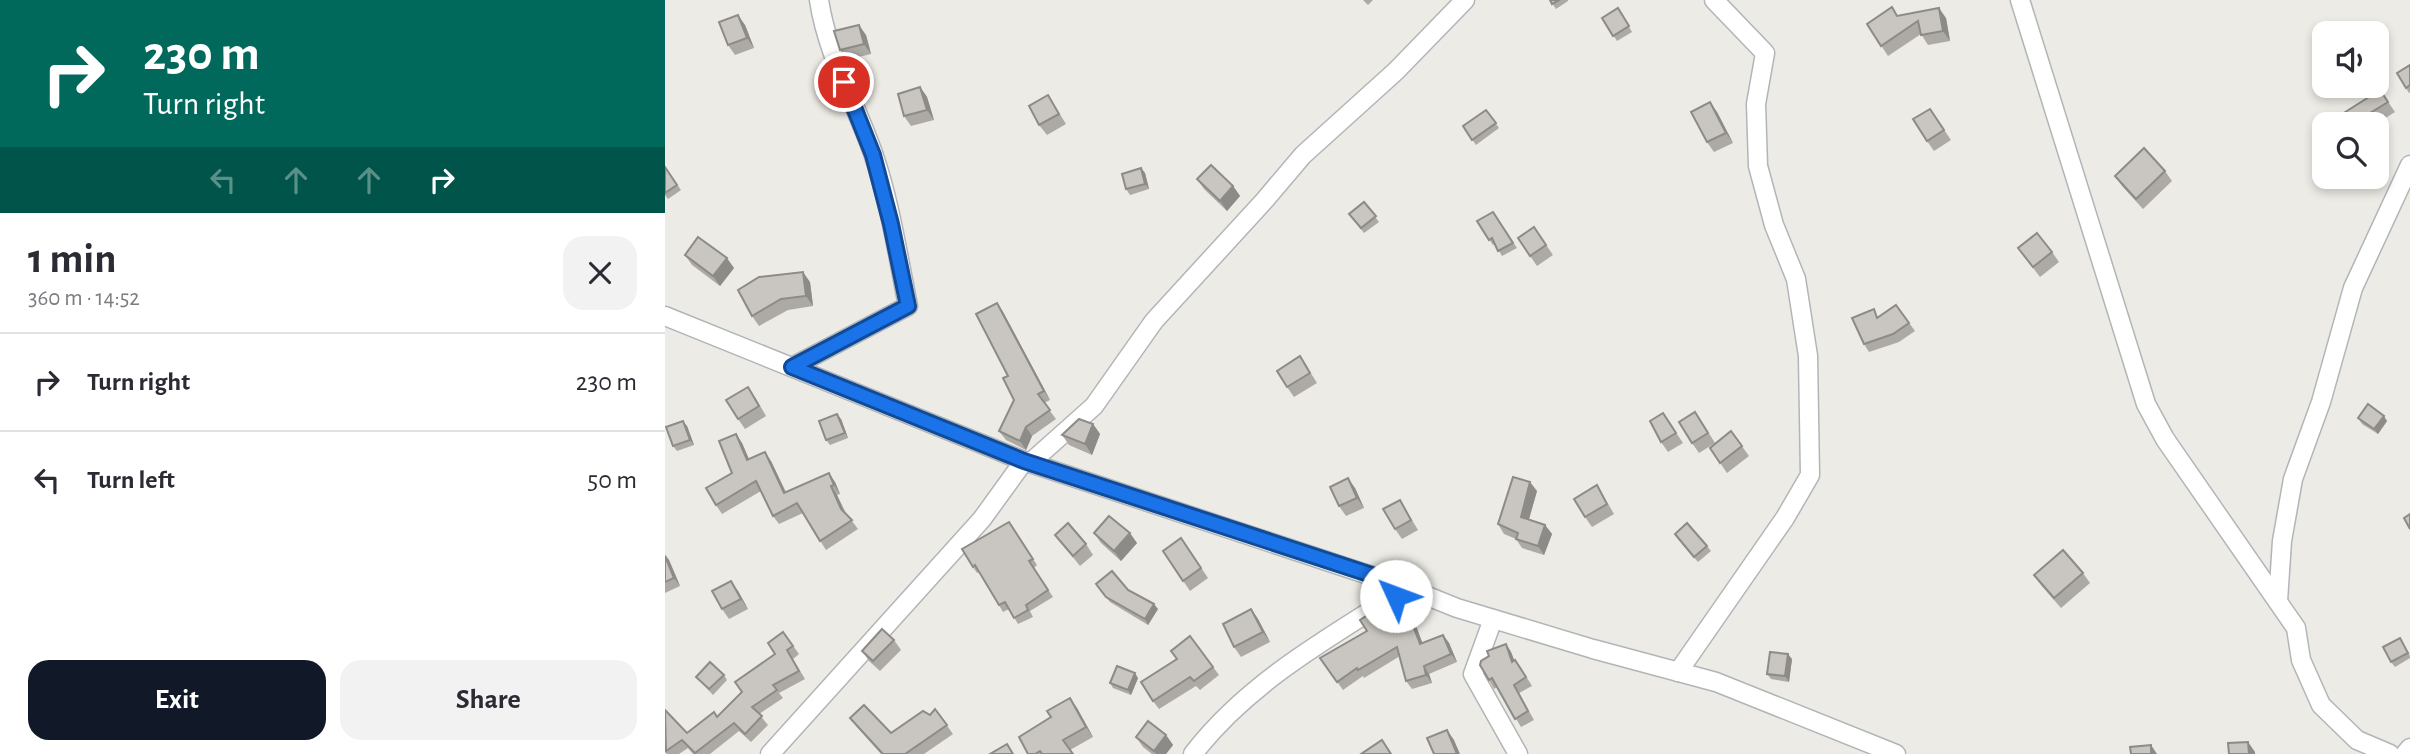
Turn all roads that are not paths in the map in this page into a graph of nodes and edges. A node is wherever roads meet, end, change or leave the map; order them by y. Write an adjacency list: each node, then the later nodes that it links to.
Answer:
1 (819, 0): 7 (street)
2 (1465, 0): 8 (street)
3 (1714, 0): 12 (street)
4 (2020, 0): 10 (street)
5 (2410, 165): 10 (street)
6 (665, 316): 7 (street)
7 (792, 367): 8 (street)
8 (1027, 462): 9 (street); 14 (street)
9 (1390, 581): 11 (street); 15 (street)
10 (2278, 601): 18 (street)
11 (1493, 619): 12 (street); 16 (street)
12 (1678, 672): 17 (street)
13 (2410, 748): 19 (street)
14 (771, 754)
15 (1193, 754)
16 (1518, 754)
17 (1896, 754)
18 (2390, 754)
19 (2405, 754)

